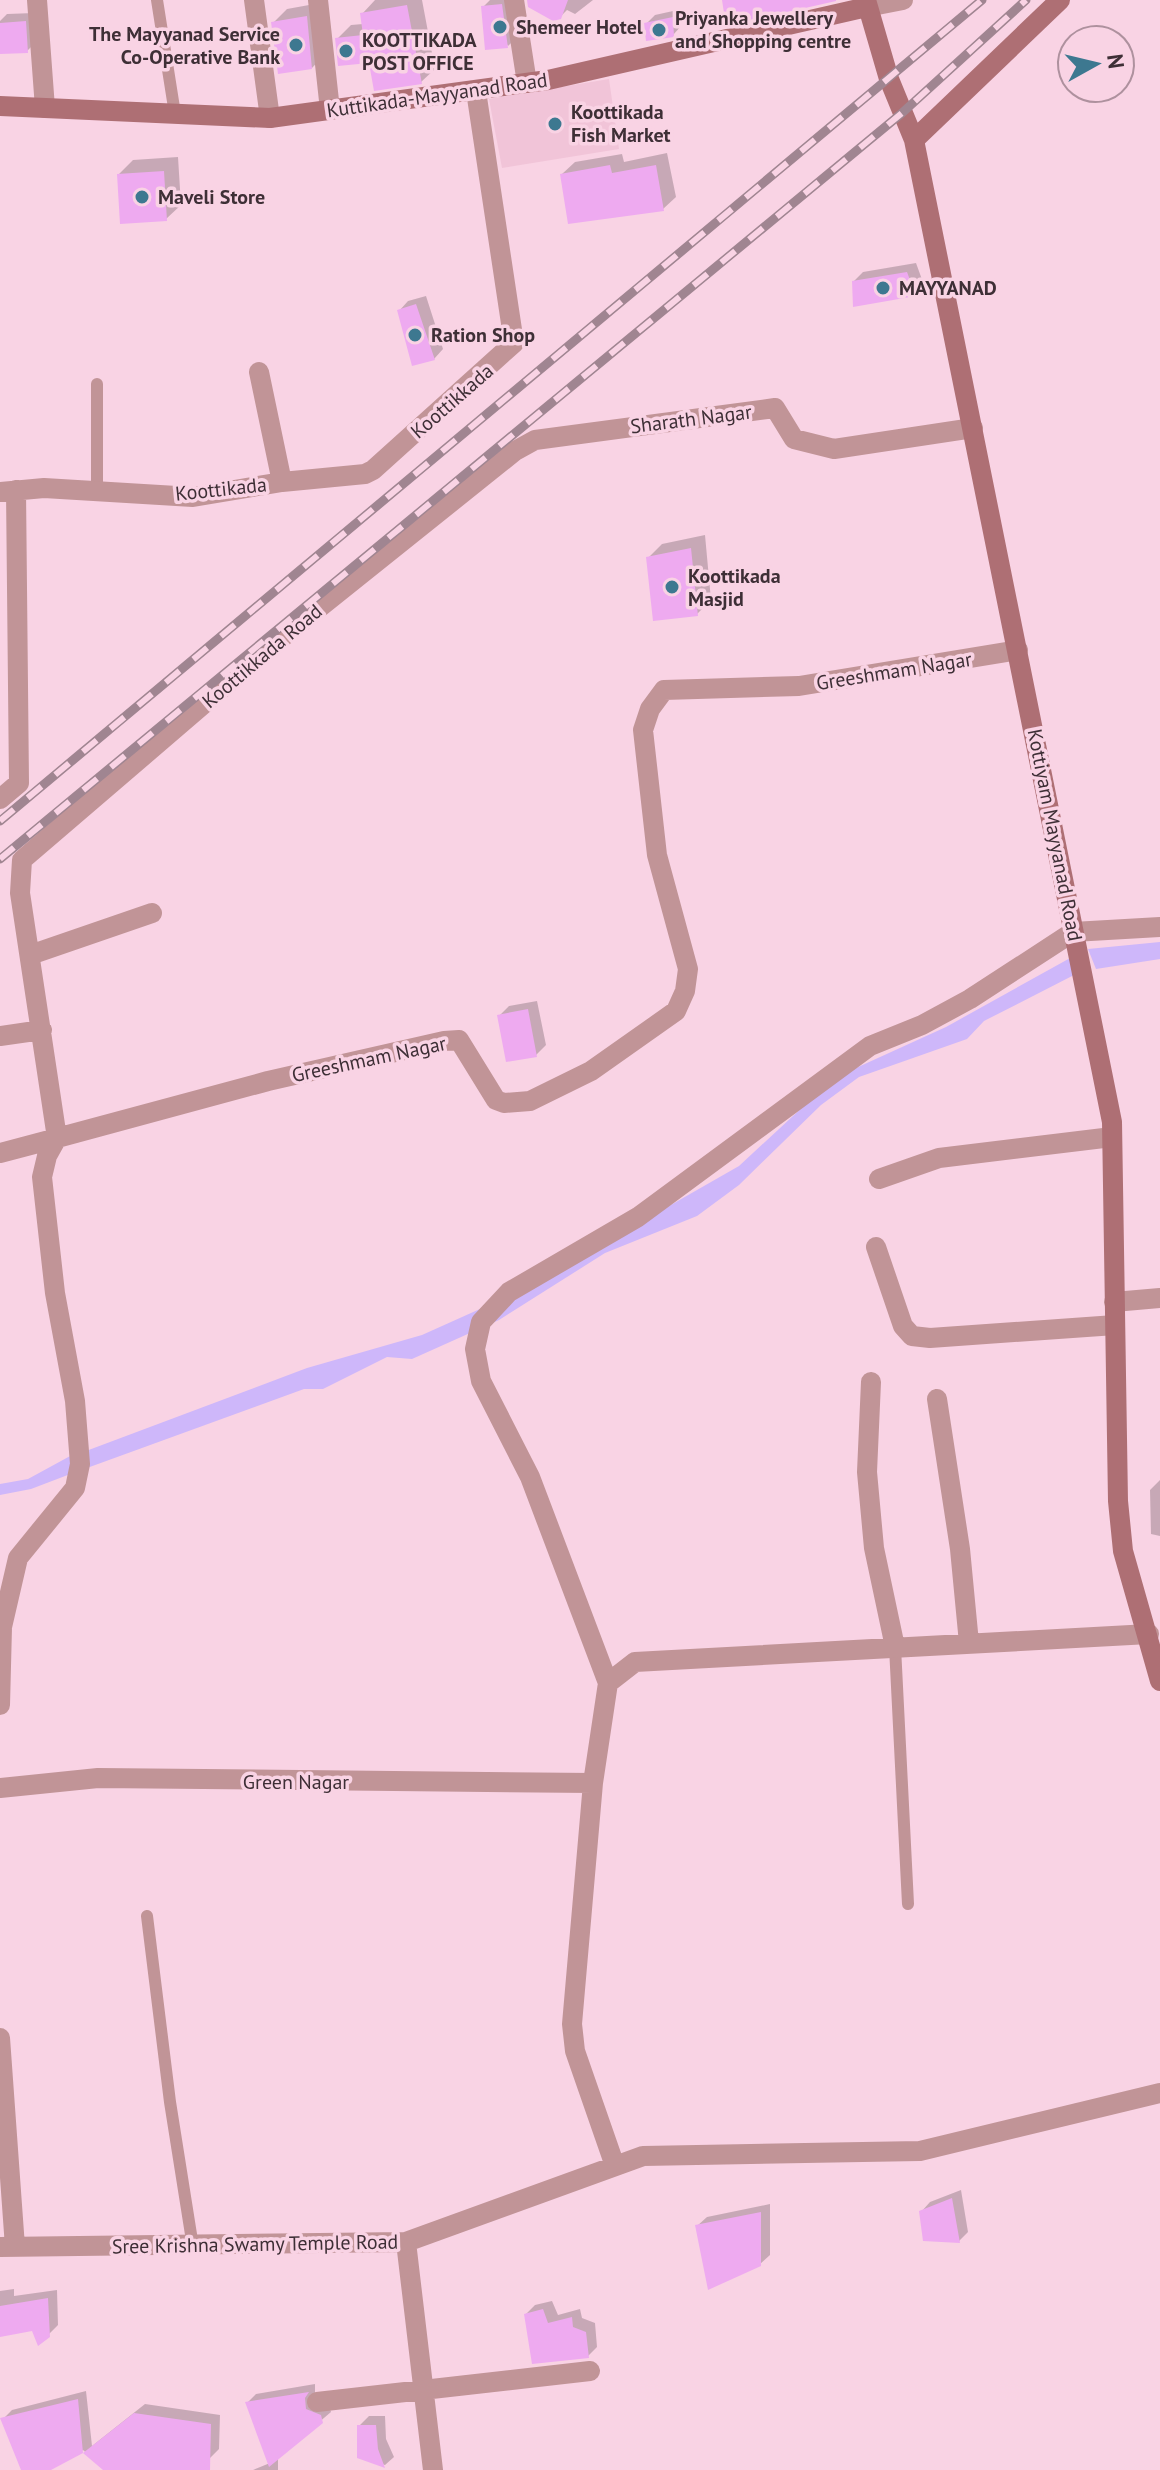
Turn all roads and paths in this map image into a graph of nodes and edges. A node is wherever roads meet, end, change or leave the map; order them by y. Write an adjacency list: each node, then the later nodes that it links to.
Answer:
1 (37, 0): 12 (street)
2 (157, 0): 14 (lane)
3 (254, 0): 15 (street)
4 (318, 0): 13 (street)
5 (514, 0): 9 (street)
6 (903, 0): 8 (street)
7 (1060, 0): 16 (main road)
8 (866, 4): 9 (main road, Kuttikada-Mayyanad Road); 16 (main road, Kottiyam Mayyanad Road)
9 (527, 83): 10 (main road, Kuttikada-Mayyanad Road)
10 (476, 91): 13 (main road, Kuttikada-Mayyanad Road); 21 (street, Koottikkada)
11 (0, 106): 12 (main road, Kuttikada-Mayyanad Road)
12 (45, 108): 14 (main road, Kuttikada-Mayyanad Road)
13 (330, 110): 15 (main road, Kuttikada-Mayyanad Road)
14 (175, 114): 15 (main road, Kuttikada-Mayyanad Road)
15 (270, 118)
16 (914, 140): 19 (main road, Kottiyam Mayyanad Road)
17 (259, 372): 21 (street, Koottikada)
18 (97, 384): 23 (lane)
19 (973, 428): 20 (street, Sharath Nagar); 24 (main road, Kottiyam Mayyanad Road)
20 (535, 440): 29 (street, Koottikkada Road)
21 (282, 482): 23 (street, Koottikada)
22 (8, 491): 23 (street, Koottikada); 25 (street)
23 (97, 491)
24 (1018, 650): 28 (main road, Kottiyam Mayyanad Road); 33 (street, Greeshmam Nagar)
25 (0, 799)
26 (152, 913): 29 (street)
27 (1160, 927): 28 (street)
28 (1073, 932): 32 (main road, Kottiyam Mayyanad Road); 46 (street)
29 (30, 955): 30 (street)
30 (42, 1030): 31 (street); 33 (street)
31 (0, 1036)
32 (1112, 1137): 35 (street); 38 (main road, Kottiyam Mayyanad Road)
33 (57, 1138): 34 (street); 47 (street)
34 (0, 1153)
35 (879, 1179)
36 (876, 1247): 39 (street)
37 (1160, 1298): 38 (street)
38 (1114, 1302): 39 (main road, Kottiyam Mayyanad Road)
39 (1115, 1325): 42 (main road, Kottiyam Mayyanad Road)
40 (871, 1382): 44 (street)
41 (937, 1399): 43 (street)
42 (1149, 1634): 43 (street); 45 (main road, Kottiyam Mayyanad Road)
43 (969, 1643): 44 (street)
44 (895, 1647): 46 (street); 50 (lane)
45 (1160, 1681)
46 (608, 1683): 48 (street)
47 (0, 1705)
48 (593, 1783): 49 (street, Green Nagar); 54 (street)
49 (0, 1788)
50 (908, 1904)
51 (147, 1916): 57 (lane)
52 (0, 2038): 56 (street)
53 (1160, 2093): 54 (street, Sree Krishna Swamy Temple Road)
54 (615, 2166): 55 (street, Sree Krishna Swamy Temple Road)
55 (406, 2242): 57 (street, Sree Krishna Swamy Temple Road); 59 (street)
56 (7, 2247): 57 (street, Sree Krishna Swamy Temple Road)
57 (193, 2247)
58 (590, 2371): 59 (street)
59 (424, 2388): 60 (street); 61 (street)
60 (317, 2402)
61 (433, 2470)

